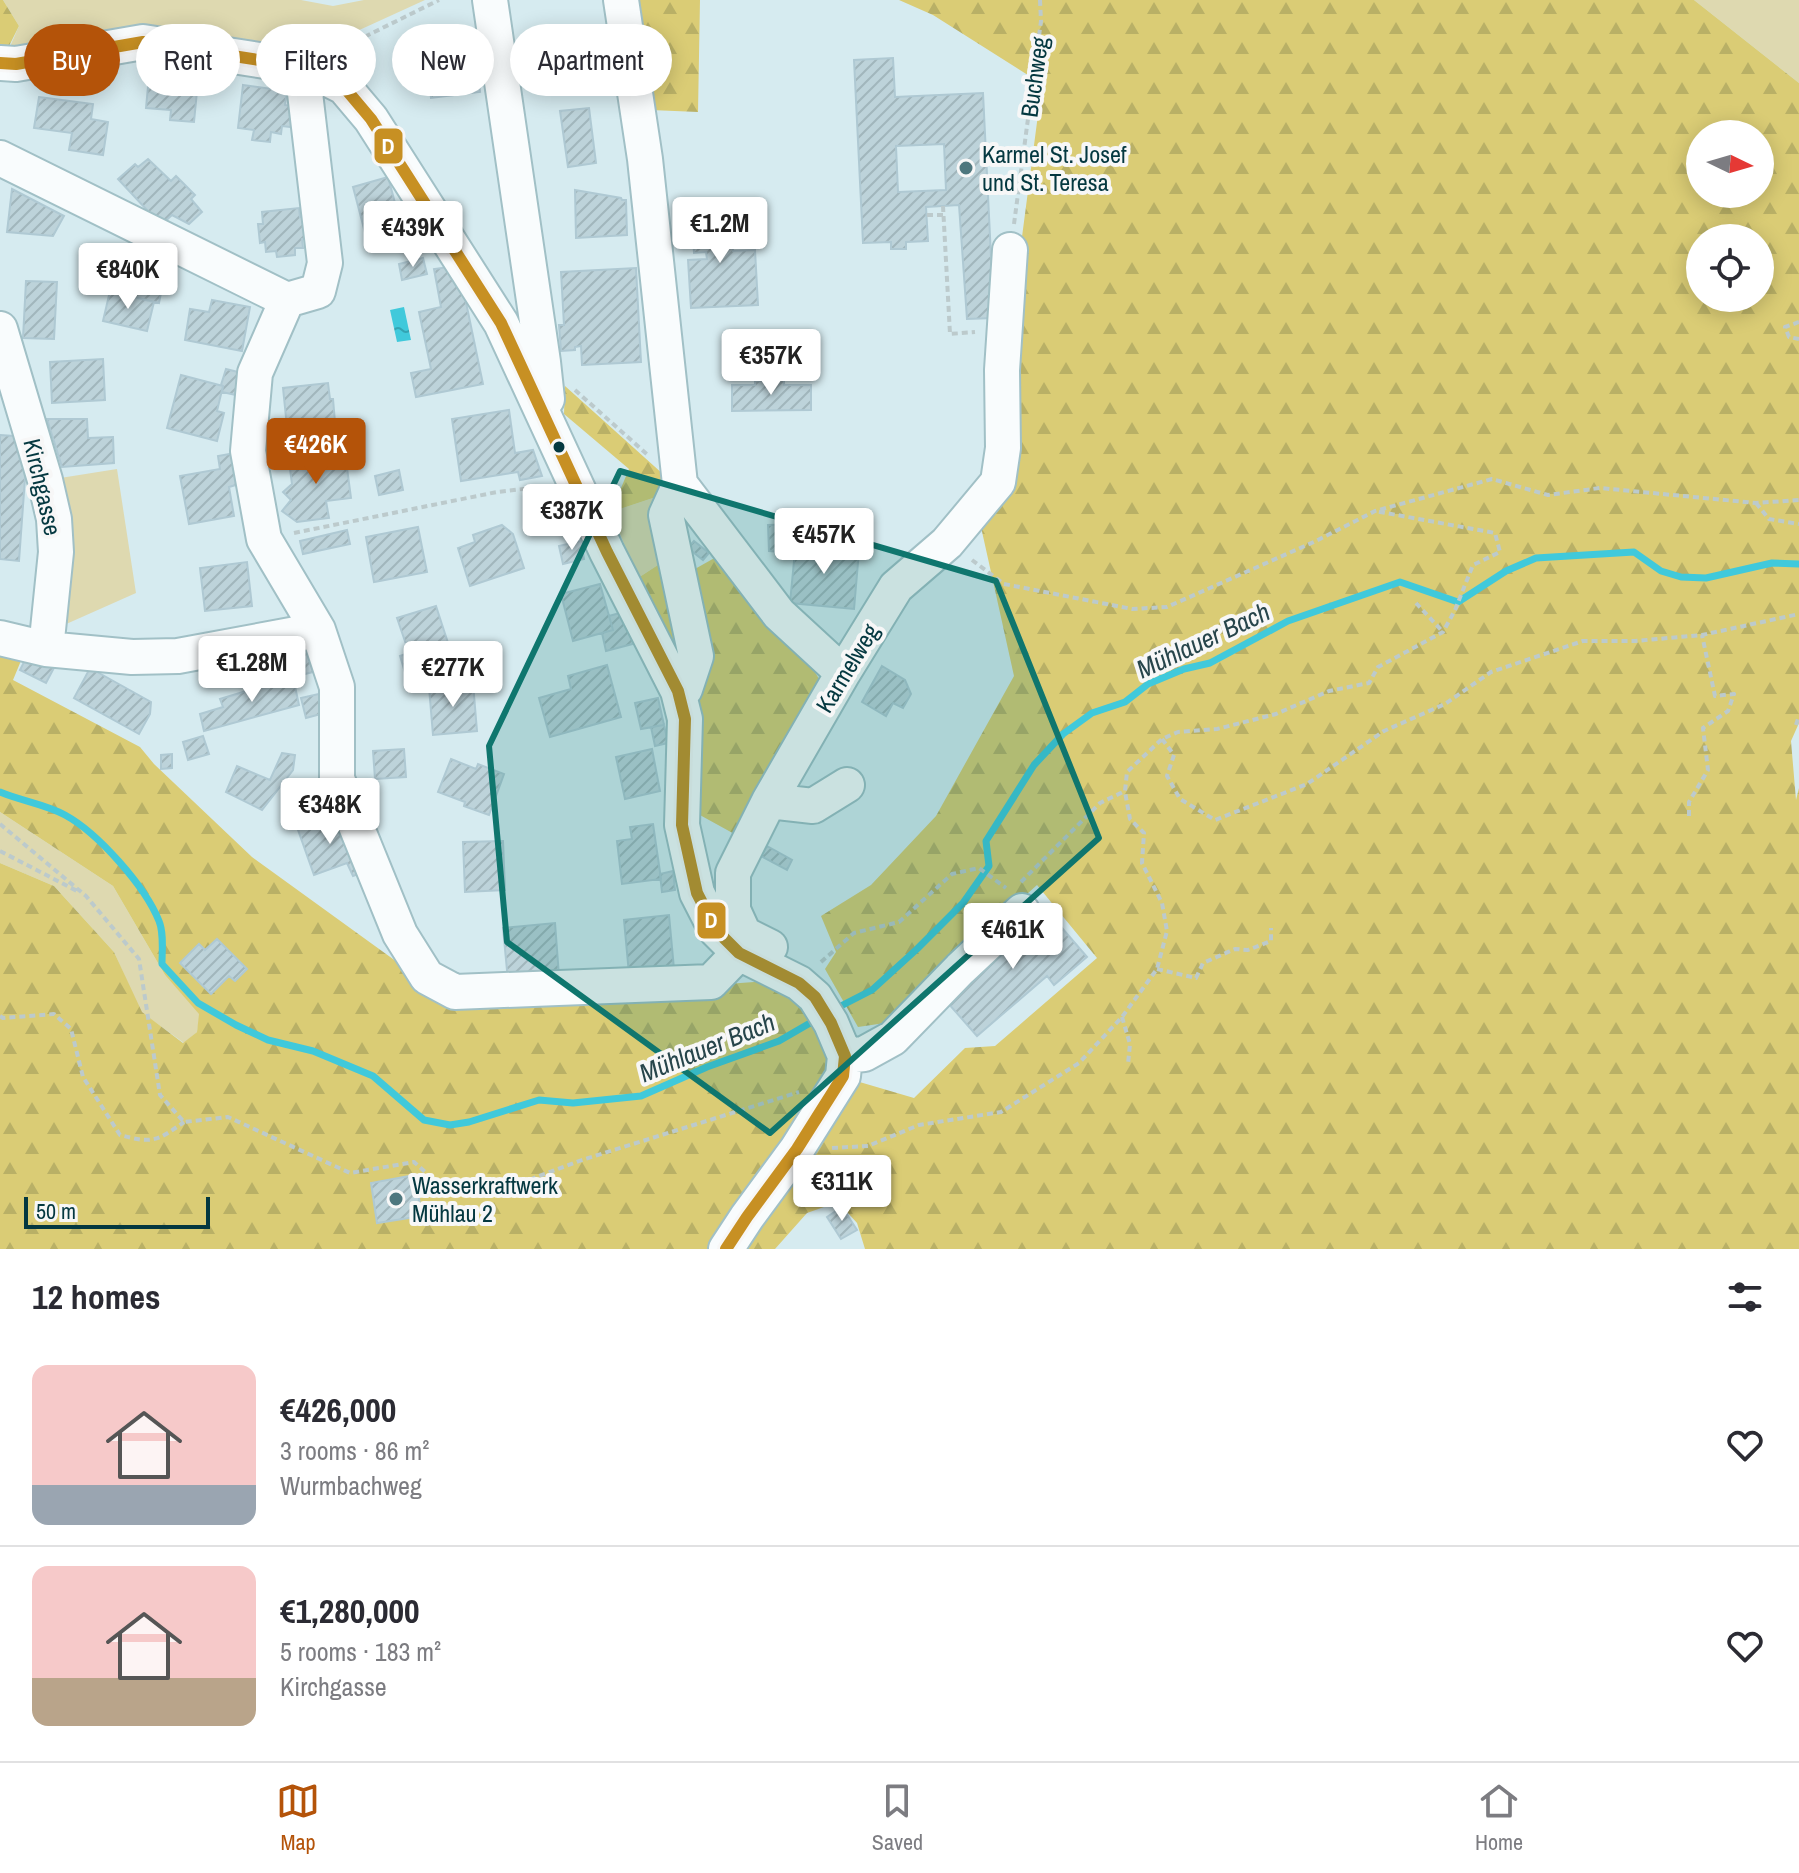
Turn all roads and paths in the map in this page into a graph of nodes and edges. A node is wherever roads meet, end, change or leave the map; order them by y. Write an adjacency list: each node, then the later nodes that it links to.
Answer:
1 (439, 0): 5 (path)
2 (490, 0): 20 (street)
3 (621, 0): 22 (street)
4 (1040, 0): 14 (path, Buchweg)
5 (376, 34)
6 (256, 61): 7 (street)
7 (0, 63)
8 (305, 96): 15 (street)
9 (352, 96): 21 (street)
10 (0, 158): 15 (street)
11 (943, 206): 13 (path)
12 (927, 215): 13 (path)
13 (944, 215): 18 (path)
14 (1010, 250): 29 (street, Karmelweg)
15 (287, 300): 28 (street)
16 (1799, 322): 19 (path)
17 (0, 329): 36 (street, Kirchgasse)
18 (967, 333)
19 (1799, 339)
20 (543, 362): 21 (street); 22 (path)
21 (549, 427): 23 (street)
22 (680, 484): 37 (street); 38 (street)
23 (579, 491): 28 (path); 38 (street)
24 (1799, 500): 25 (path)
25 (1756, 503): 26 (path); 27 (path)
26 (1375, 511): 29 (path); 33 (path)
27 (1799, 524)
28 (264, 539): 32 (street)
29 (947, 543): 37 (street, Karmelweg)
30 (1416, 603): 33 (path)
31 (1799, 614): 34 (path)
32 (318, 630): 36 (street); 52 (street)
33 (1443, 632): 41 (path)
34 (1702, 635): 41 (path); 45 (path)
35 (0, 638): 36 (street)
36 (46, 649)
37 (843, 673): 44 (street, Karmelweg)
38 (678, 691): 52 (street)
39 (1799, 716): 40 (path)
40 (1796, 725)
41 (1162, 739): 43 (path)
42 (847, 785): 44 (street)
43 (1125, 791): 50 (path); 53 (path)
44 (769, 801): 54 (street, Karmelweg)
45 (1689, 816)
46 (0, 824): 49 (path)
47 (0, 851): 49 (path)
48 (997, 882): 54 (path)
49 (86, 896): 59 (path)
50 (1016, 902): 58 (street)
51 (1271, 928): 53 (path)
52 (739, 953): 54 (street)
53 (1157, 969): 56 (path)
54 (807, 990): 58 (street)
55 (0, 1016): 59 (path)
56 (1122, 1017): 57 (path); 60 (path)
57 (1128, 1064)
58 (844, 1066): 59 (path); 60 (street)
59 (184, 1122)
60 (797, 1149): 61 (street)
61 (726, 1249)

